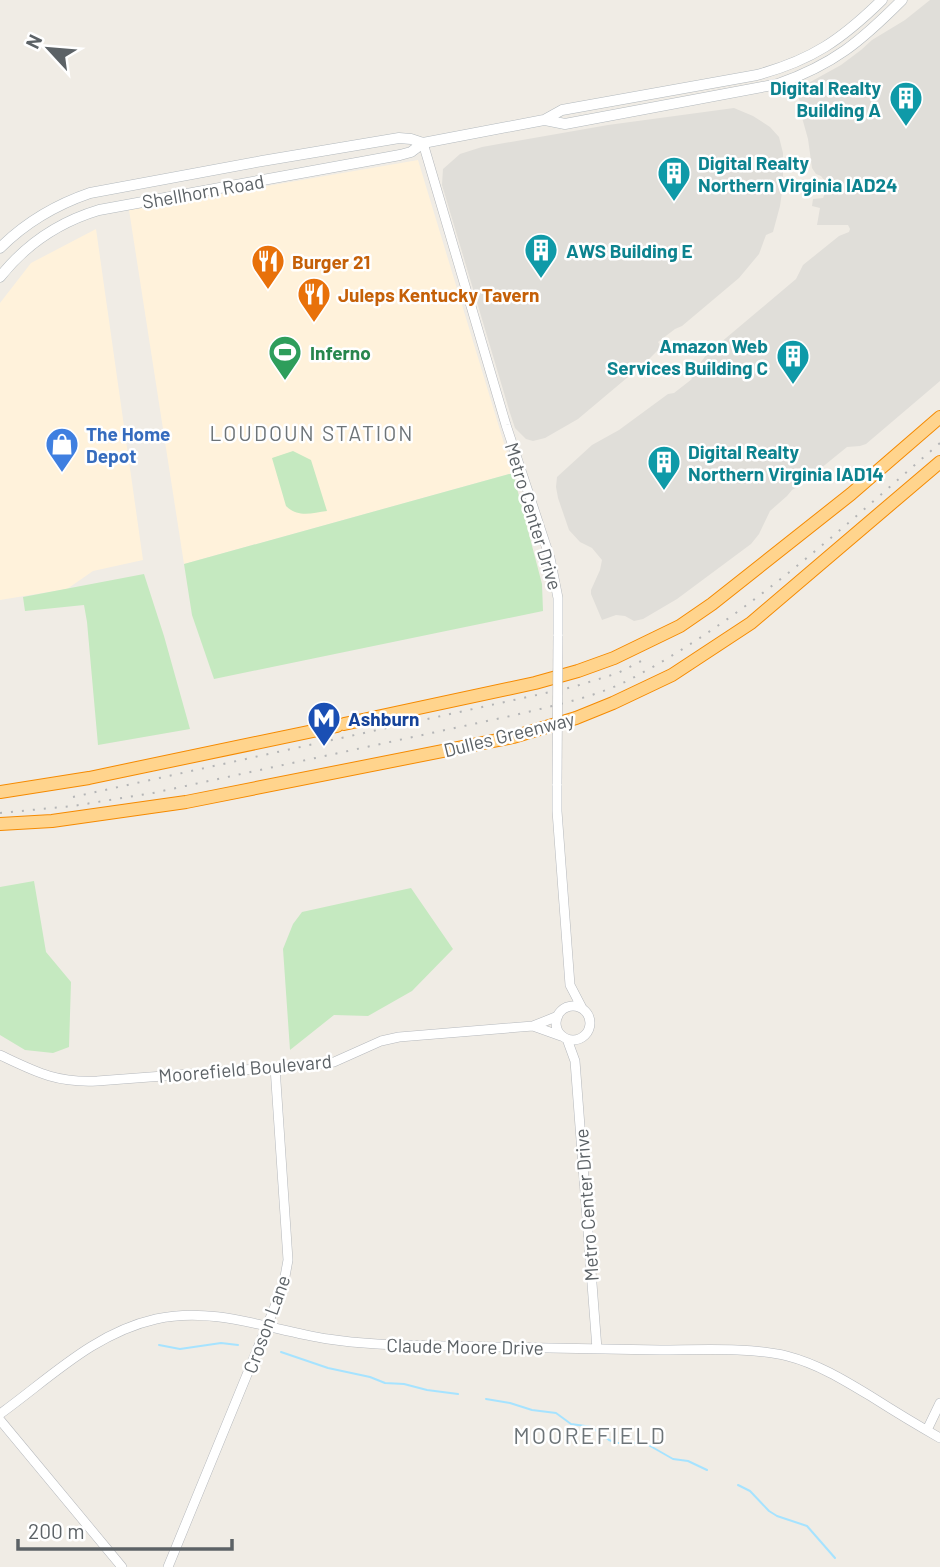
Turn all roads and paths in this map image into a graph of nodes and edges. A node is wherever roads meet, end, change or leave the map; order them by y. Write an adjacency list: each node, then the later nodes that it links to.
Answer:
1 (881, 0): 3 (main road, Shellhorn Road)
2 (902, 0): 3 (main road, Shellhorn Road)
3 (544, 120): 4 (main road, Shellhorn Road)
4 (423, 143): 5 (main road, Shellhorn Road); 6 (main road, Shellhorn Road); 13 (street, Metro Center Drive, bridge)
5 (0, 248)
6 (0, 277)
7 (940, 417): 9 (highway)
8 (940, 462): 10 (highway, Dulles Greenway)
9 (0, 792)
10 (52, 821): 11 (highway, Dulles Greenway); 12 (highway)
11 (0, 824)
12 (0, 830)
13 (570, 985): 14 (street, Metro Center Drive); 15 (street, Metro Center Drive)
14 (582, 1008): 15 (street); 17 (street, Metro Center Drive)
15 (560, 1014): 16 (street, Moorefield Boulevard); 18 (street, Metro Center Drive)
16 (533, 1026): 18 (street, Moorefield Boulevard); 21 (street, Moorefield Boulevard)
17 (583, 1037): 18 (street); 20 (street, Metro Center Drive)
18 (564, 1038): 20 (street, Metro Center Drive)
19 (0, 1055): 21 (street, Moorefield Boulevard)
20 (575, 1061): 23 (street, Metro Center Drive)
21 (275, 1067): 22 (street, Croson Lane)
22 (267, 1325): 23 (street, Claude Moore Drive); 25 (street, Claude Moore Drive); 30 (street, Croson Lane)
23 (597, 1349): 27 (street, Claude Moore Drive)
24 (940, 1403): 27 (street)
25 (0, 1414)
26 (0, 1420): 29 (street)
27 (927, 1430): 28 (street, Claude Moore Drive)
28 (940, 1438)
29 (122, 1567)
30 (168, 1567)

